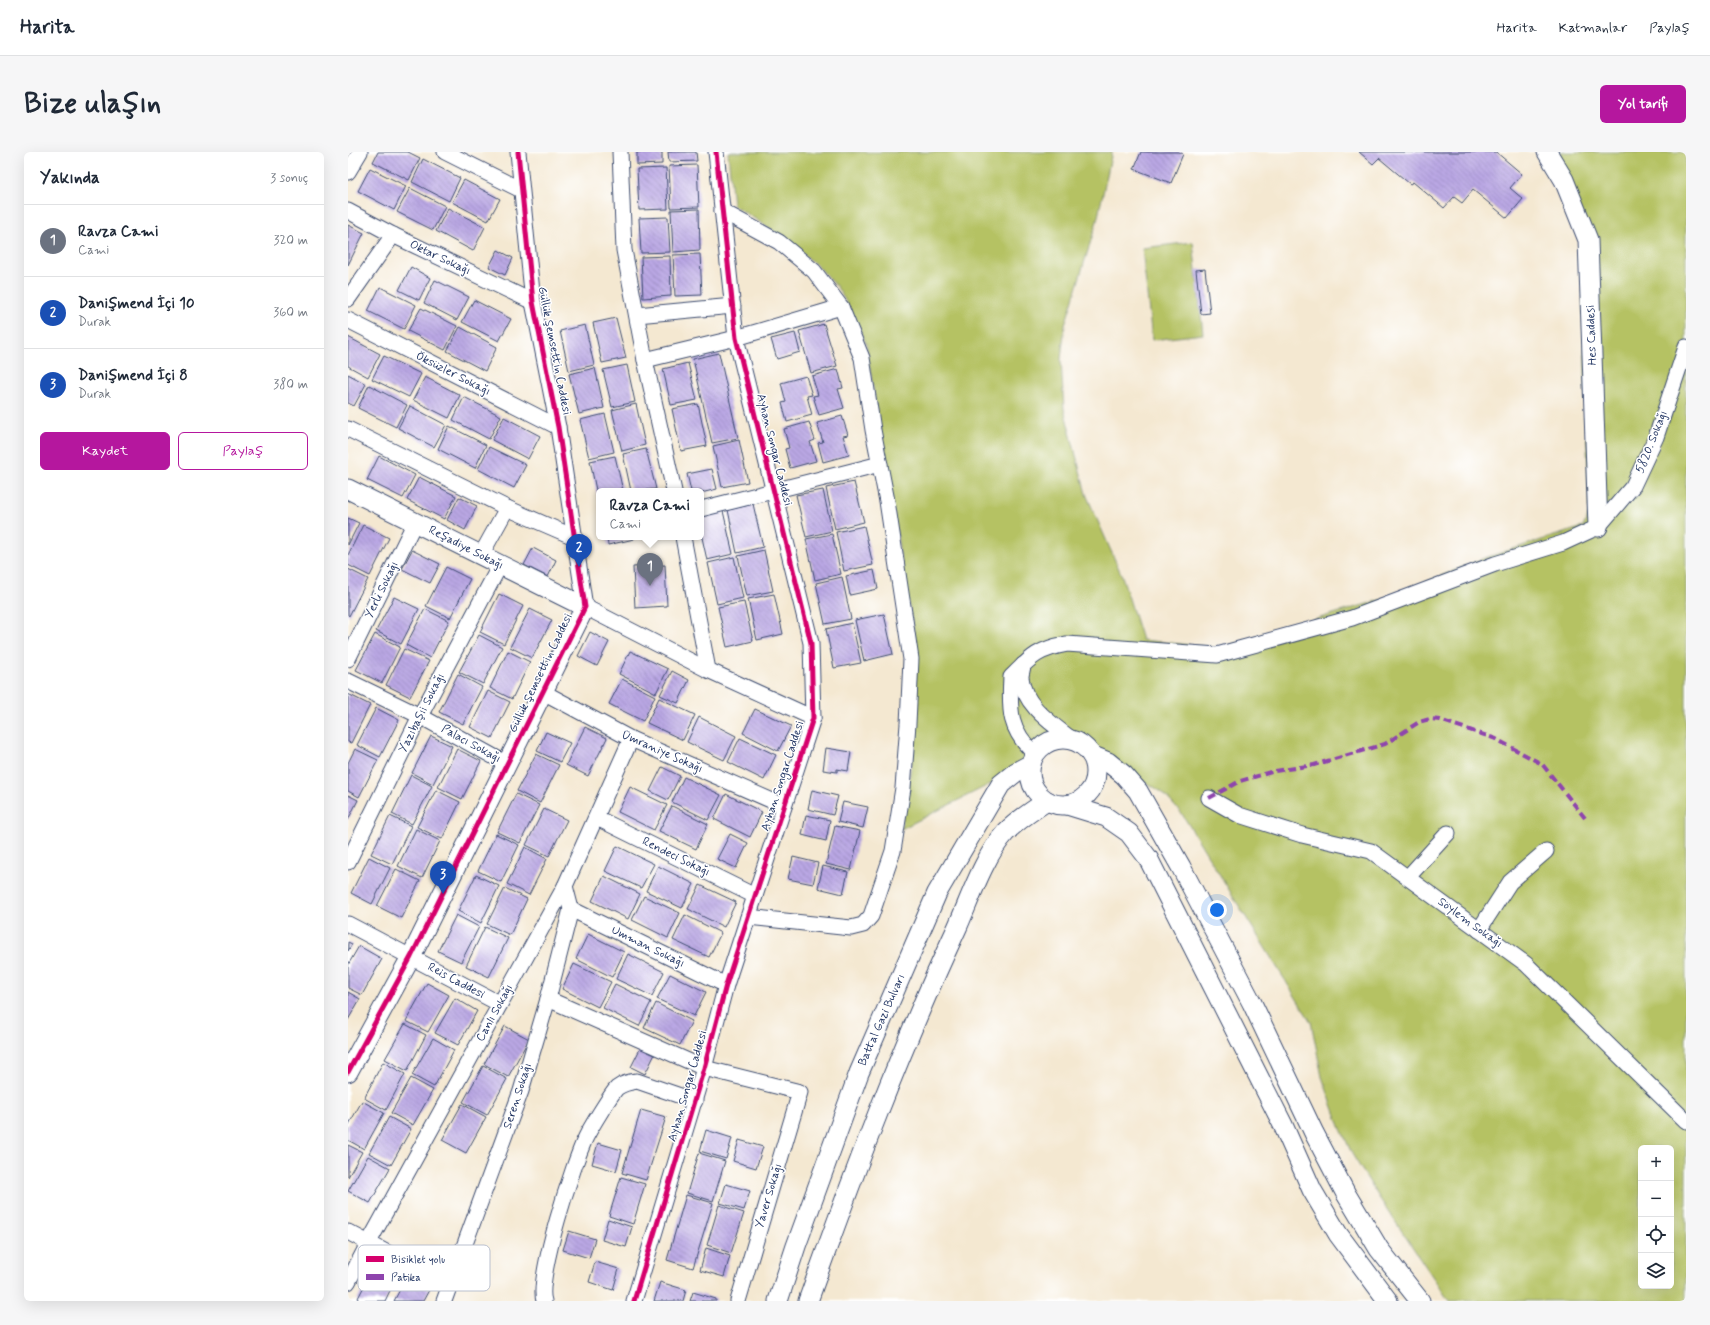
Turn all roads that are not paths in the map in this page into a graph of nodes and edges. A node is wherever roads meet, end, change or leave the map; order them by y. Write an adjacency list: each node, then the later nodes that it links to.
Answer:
1 (360, 152): 7 (street)
2 (446, 152): 8 (street)
3 (518, 152): 8 (street, Güllük Şemsettin Caddesi)
4 (620, 152): 16 (street)
5 (716, 152): 10 (street, Ayhan Songar Caddesi)
6 (1547, 152): 30 (street, Hes Caddesi)
7 (348, 172)
8 (521, 190): 13 (street, Güllük Şemsettin Caddesi)
9 (348, 211): 11 (street, Oktar Sokağı)
10 (722, 211): 14 (street, Ayhan Songar Caddesi); 15 (street)
11 (392, 235): 12 (street); 13 (street, Oktar Sokağı)
12 (348, 299)
13 (533, 302): 21 (street, Güllük Şemsettin Caddesi)
14 (733, 306): 16 (street); 18 (street, Ayhan Songar Caddesi)
15 (841, 307): 18 (street); 23 (street)
16 (637, 315): 20 (street)
17 (348, 320): 21 (street, Öksüzler Sokağı)
18 (736, 338): 20 (street); 26 (street, Ayhan Songar Caddesi)
19 (1686, 347): 30 (street, 5820. Sokağı)
20 (645, 360): 24 (street)
21 (558, 428): 31 (street, Güllük Şemsettin Caddesi)
22 (348, 429): 27 (street)
23 (880, 464): 26 (street); 60 (street)
24 (673, 488)
25 (348, 489): 29 (street, Reşadiye Sokağı)
26 (774, 491): 28 (street); 42 (street, Ayhan Songar Caddesi)
27 (506, 508): 31 (street); 33 (street)
28 (704, 508)
29 (415, 522): 33 (street, Reşadiye Sokağı); 36 (street, Yerli Sokağı)
30 (1598, 527): 37 (street)
31 (574, 536): 35 (street, Güllük Şemsettin Caddesi)
32 (684, 540): 38 (street)
33 (481, 555): 34 (street, Reşadiye Sokağı)
34 (500, 565): 35 (street, Reşadiye Sokağı); 41 (street, Yazıbaşıi Sokağı)
35 (585, 607): 38 (street); 40 (street, Güllük Şemsettin Caddesi)
36 (348, 658)
37 (1023, 665): 44 (street); 46 (street)
38 (708, 670): 42 (street)
39 (348, 682): 41 (street, Palacı Sokağı)
40 (542, 692): 43 (street, Ümraniye Sokağı); 47 (street, Güllük Şemsettin Caddesi)
41 (420, 716): 47 (street, Palacı Sokağı); 55 (street, Yazıbaşıi Sokağı)
42 (813, 718): 51 (street, Ayhan Songar Caddesi)
43 (632, 739): 51 (street, Ümraniye Sokağı); 52 (street, Canlı Sokağı)
44 (1074, 741): 45 (street); 46 (street)
45 (1091, 755): 50 (street); 86 (street)
46 (1033, 759): 49 (street); 83 (street, Battal Gazi Bulvarı)
47 (507, 764): 63 (street, Güllük Şemsettin Caddesi)
48 (1209, 798): 56 (street, Söylem Sokağı)
49 (1047, 801): 50 (street); 84 (street)
50 (1067, 805): 85 (street)
51 (784, 806): 58 (street, Ayhan Songar Caddesi)
52 (597, 818): 57 (street, Canlı Sokağı); 58 (street, Rendeci Sokağı)
53 (1448, 833): 56 (street)
54 (1546, 851): 62 (street)
55 (348, 862)
56 (1408, 877): 62 (street, Söylem Sokağı)
57 (565, 886): 59 (street, Seren Sokağı); 66 (street, Canlı Sokağı)
58 (755, 896): 60 (street, Ayhan Songar Caddesi)
59 (571, 909): 64 (street, Umman Sokağı); 65 (street, Seren Sokağı)
60 (748, 917): 64 (street, Ayhan Songar Caddesi)
61 (348, 924): 63 (street, Reis Caddesi)
62 (1480, 930): 70 (street, Söylem Sokağı)
63 (411, 957): 66 (street, Reis Caddesi); 68 (street, Güllük Şemsettin Caddesi)
64 (726, 985): 67 (street, Ayhan Songar Caddesi)
65 (548, 998): 67 (street); 75 (street, Seren Sokağı)
66 (500, 1004): 72 (street, Canlı Sokağı)
67 (704, 1068): 69 (street, Ayhan Songar Caddesi); 82 (street, Yaver Sokağı)
68 (348, 1072)
69 (695, 1101): 80 (street); 81 (street, Ayhan Songar Caddesi)
70 (1686, 1121)
71 (348, 1232): 72 (street)
72 (368, 1242): 73 (street, Canlı Sokağı); 74 (street)
73 (366, 1245)
74 (374, 1245)
75 (465, 1245)
76 (358, 1262): 77 (street, Canlı Sokağı)
77 (348, 1282)
78 (448, 1291): 79 (street, Seren Sokağı)
79 (444, 1301)
80 (544, 1301)
81 (634, 1301)
82 (738, 1301)
83 (778, 1301)
84 (808, 1301)
85 (1388, 1301)
86 (1420, 1301)

